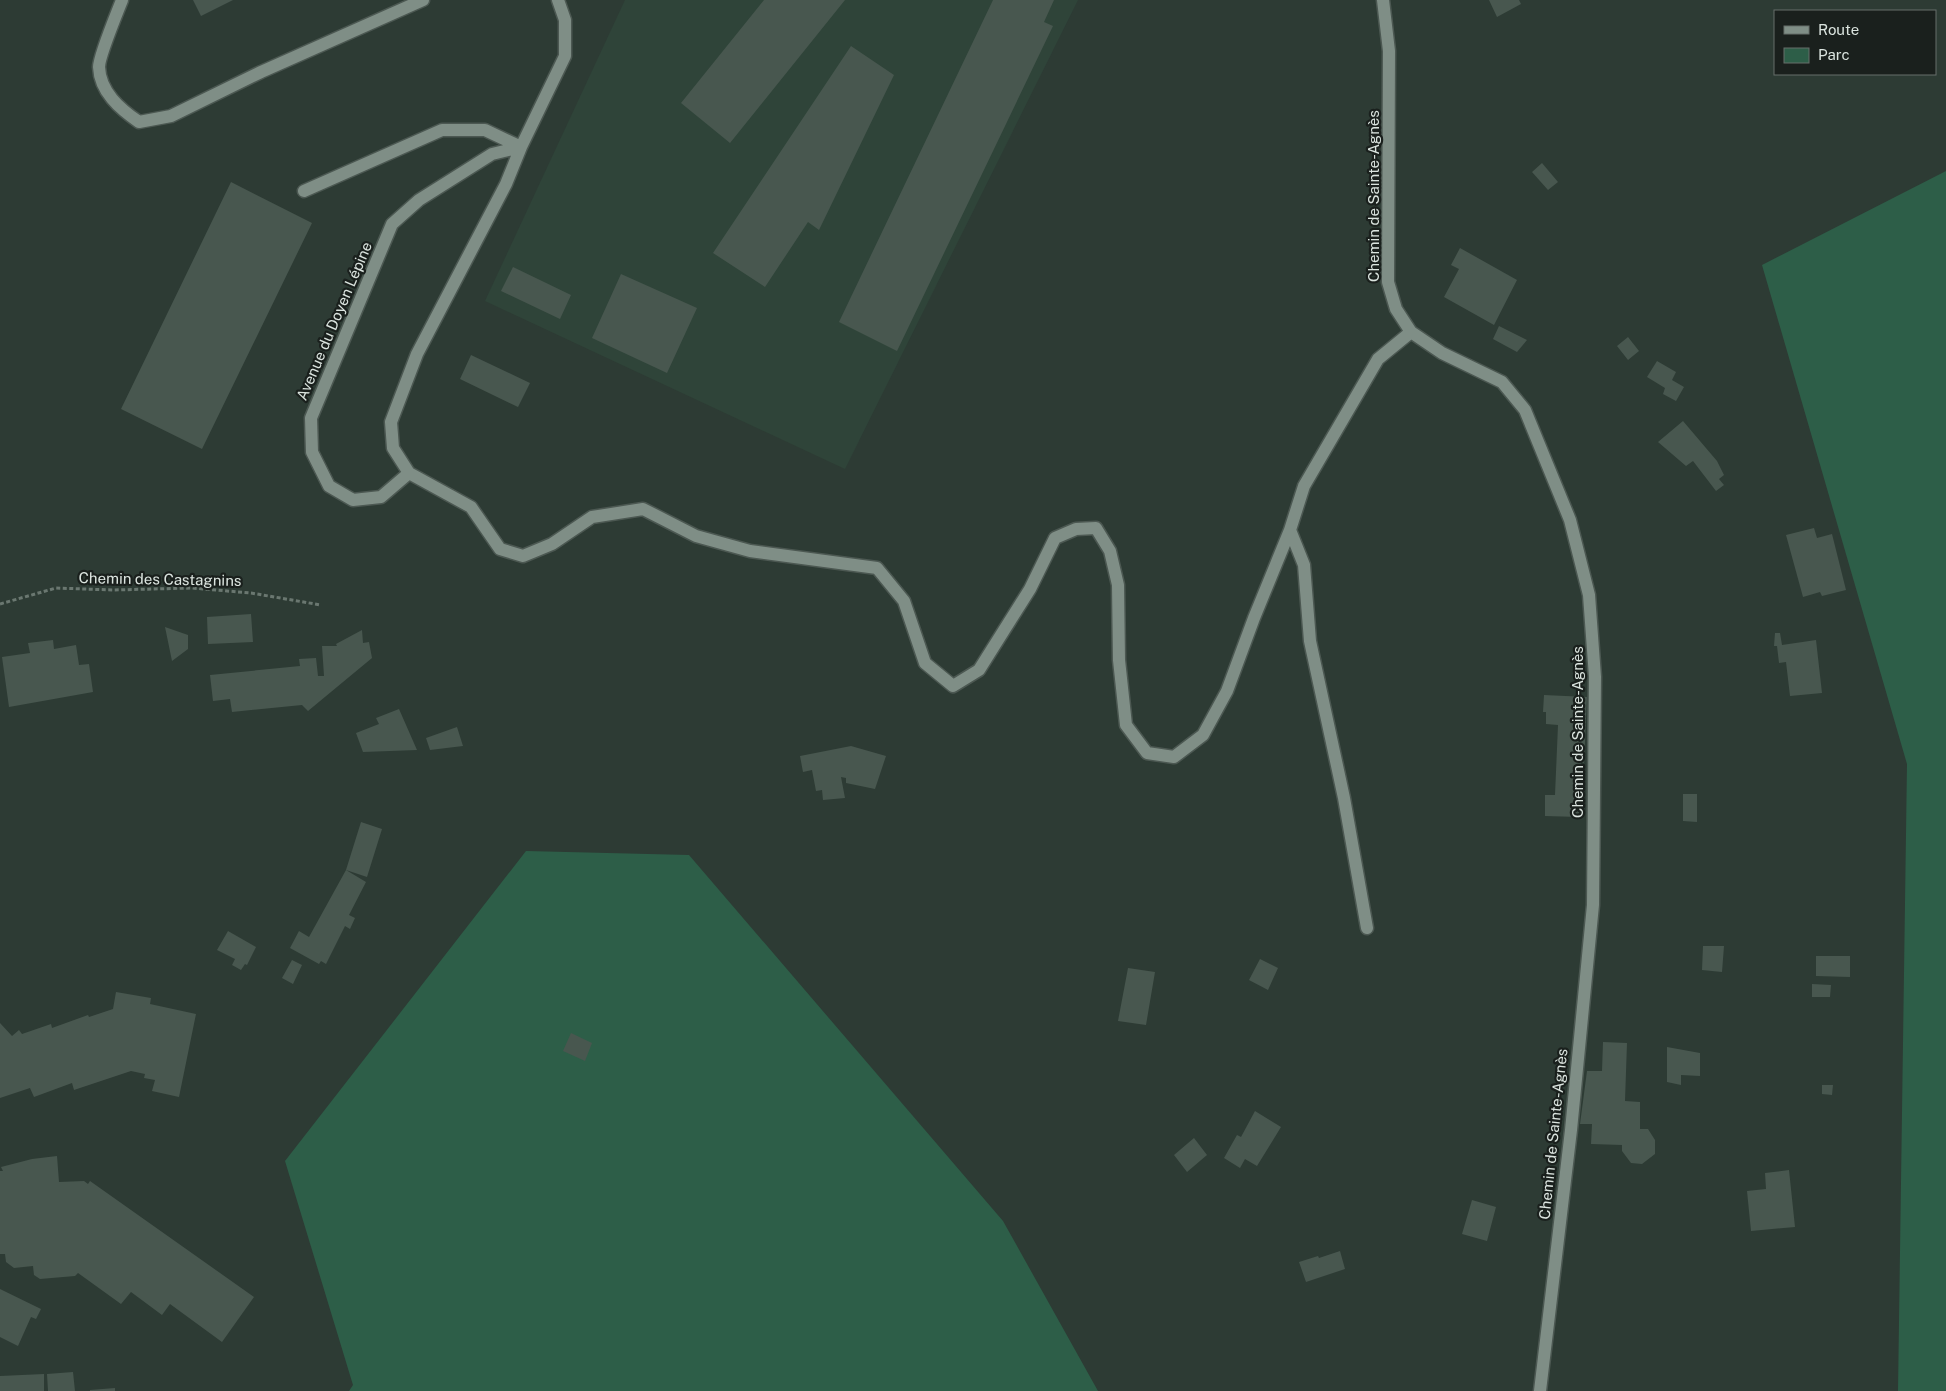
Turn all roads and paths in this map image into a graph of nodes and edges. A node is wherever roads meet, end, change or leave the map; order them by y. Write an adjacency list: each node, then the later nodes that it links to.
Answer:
1 (122, 0): 2 (street)
2 (423, 0)
3 (558, 0): 5 (street)
4 (1383, 0): 7 (street, Chemin de Sainte-Agnès)
5 (521, 147): 6 (street); 8 (street); 8 (street, Avenue du Doyen Lépine)
6 (304, 191)
7 (1411, 332): 9 (street); 13 (street, Chemin de Sainte-Agnès)
8 (409, 473): 9 (street)
9 (1290, 530): 12 (street)
10 (0, 604): 11 (path, Chemin des Castagnins)
11 (321, 605)
12 (1367, 928)
13 (1540, 1391)

